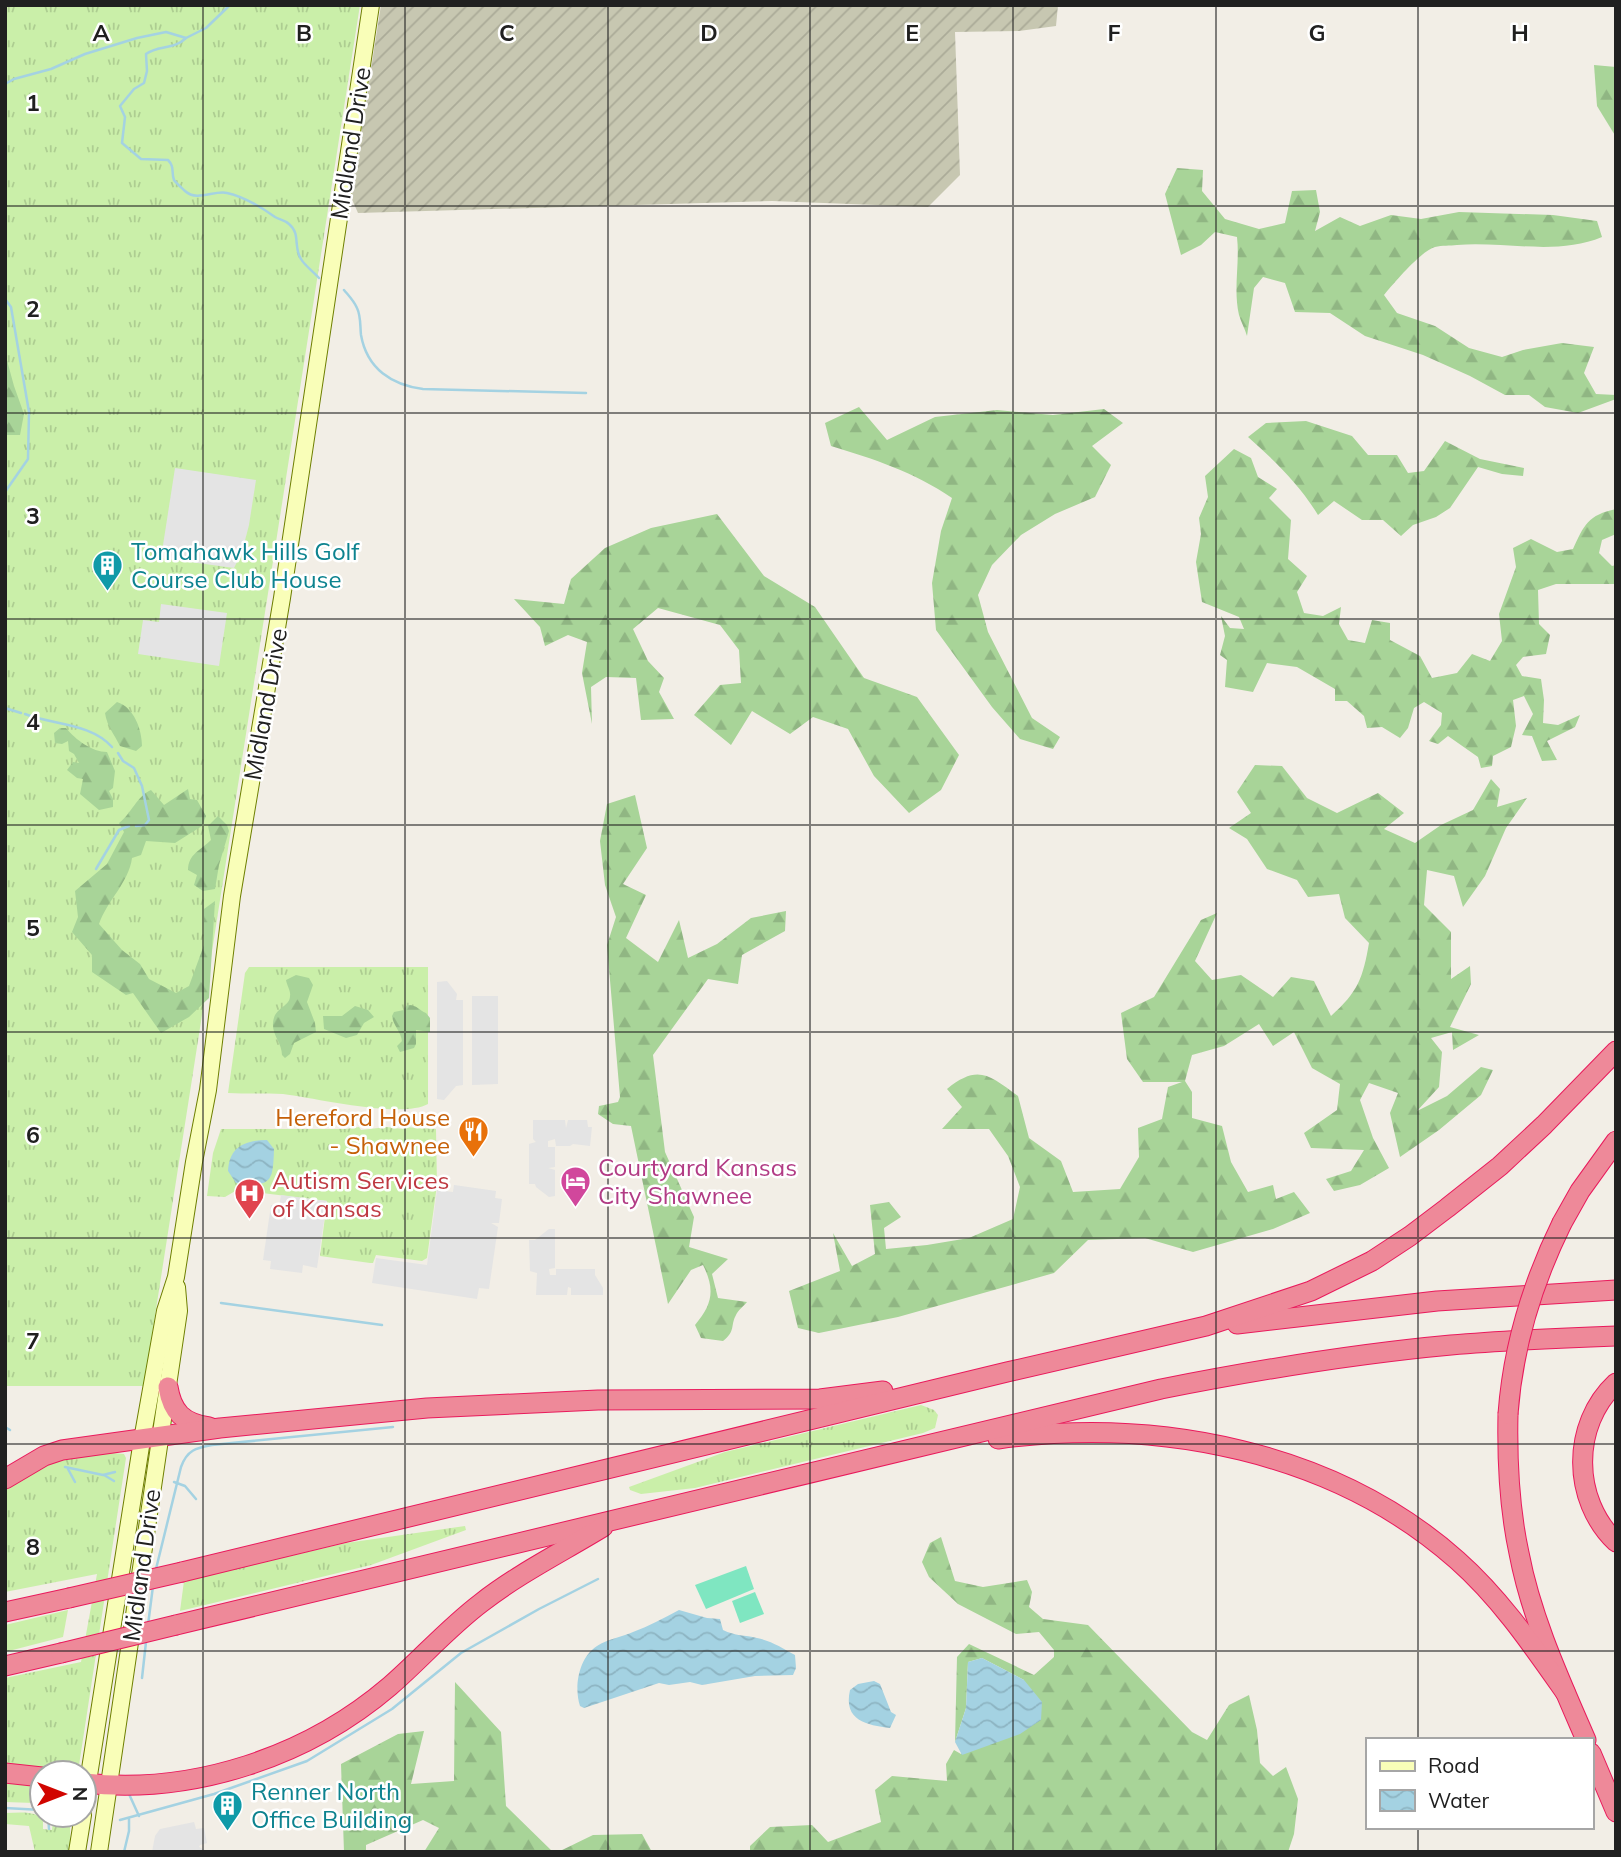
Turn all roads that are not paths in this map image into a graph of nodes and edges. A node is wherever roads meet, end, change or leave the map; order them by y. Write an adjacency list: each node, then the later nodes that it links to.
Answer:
1 (371, 5): 4 (main road, Midland Drive)
2 (1616, 1051): 6 (highway)
3 (1616, 1142): 19 (highway, bridge)
4 (176, 1278): 10 (main road, Midland Drive); 13 (main road, Midland Drive)
5 (1616, 1290): 6 (highway)
6 (1206, 1326): 8 (highway)
7 (1616, 1336): 12 (highway)
8 (1007, 1372): 11 (highway); 17 (highway, bridge)
9 (1616, 1383): 16 (highway)
10 (167, 1387): 11 (highway); 13 (main road, Midland Drive)
11 (220, 1428): 13 (highway)
12 (980, 1432): 15 (highway); 19 (highway)
13 (151, 1439): 14 (highway); 22 (main road, Midland Drive); 26 (main road, Midland Drive)
14 (5, 1479)
15 (618, 1518): 18 (highway, bridge); 26 (highway)
16 (1616, 1542)
17 (5, 1612)
18 (5, 1666)
19 (1565, 1692): 20 (highway)
20 (1585, 1738)
21 (1593, 1758): 27 (highway)
22 (91, 1759)
23 (5, 1773): 24 (highway)
24 (28, 1775)
25 (98, 1784): 26 (highway)
26 (109, 1785): 30 (main road, Midland Drive)
27 (1616, 1812)
28 (81, 1829): 29 (main road)
29 (77, 1852)
30 (99, 1852)

